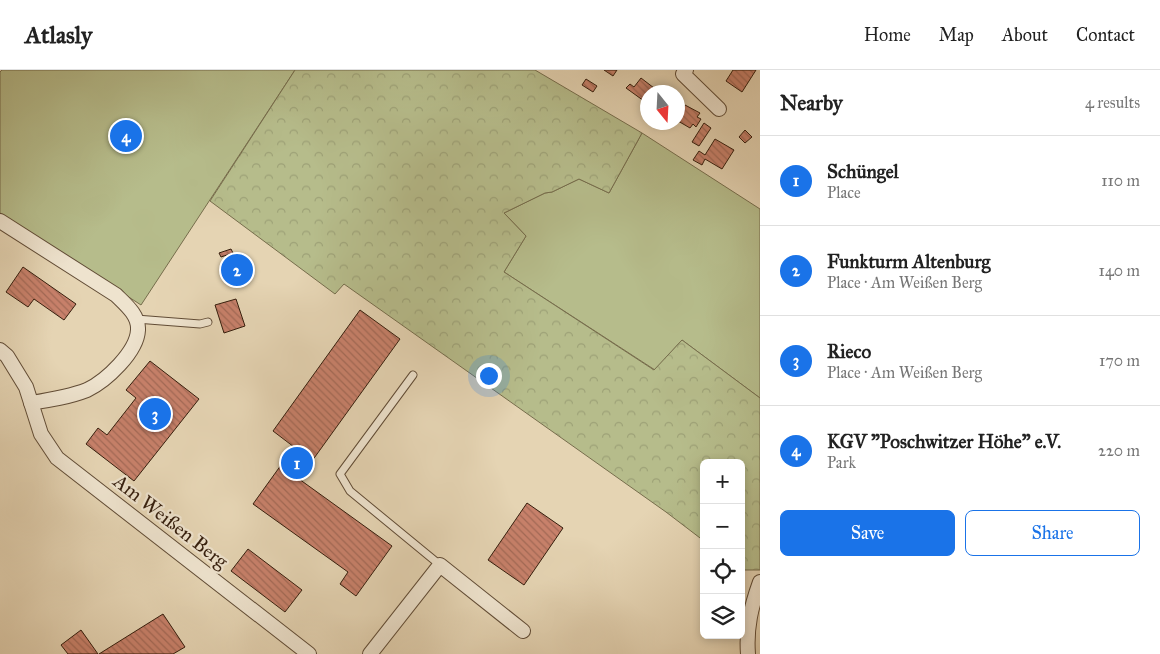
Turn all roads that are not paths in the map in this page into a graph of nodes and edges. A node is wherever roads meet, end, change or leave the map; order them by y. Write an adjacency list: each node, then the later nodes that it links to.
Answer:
1 (682, 71): 2 (street)
2 (719, 109)
3 (0, 221): 4 (street)
4 (135, 319): 5 (lane); 8 (street)
5 (208, 322)
6 (0, 350): 8 (street, Am Weißen Berg)
7 (413, 375): 9 (lane)
8 (31, 403): 12 (street, Am Weißen Berg)
9 (440, 565): 11 (street); 13 (street)
10 (760, 582): 14 (street)
11 (523, 631)
12 (309, 654)
13 (370, 654)
14 (748, 654)

